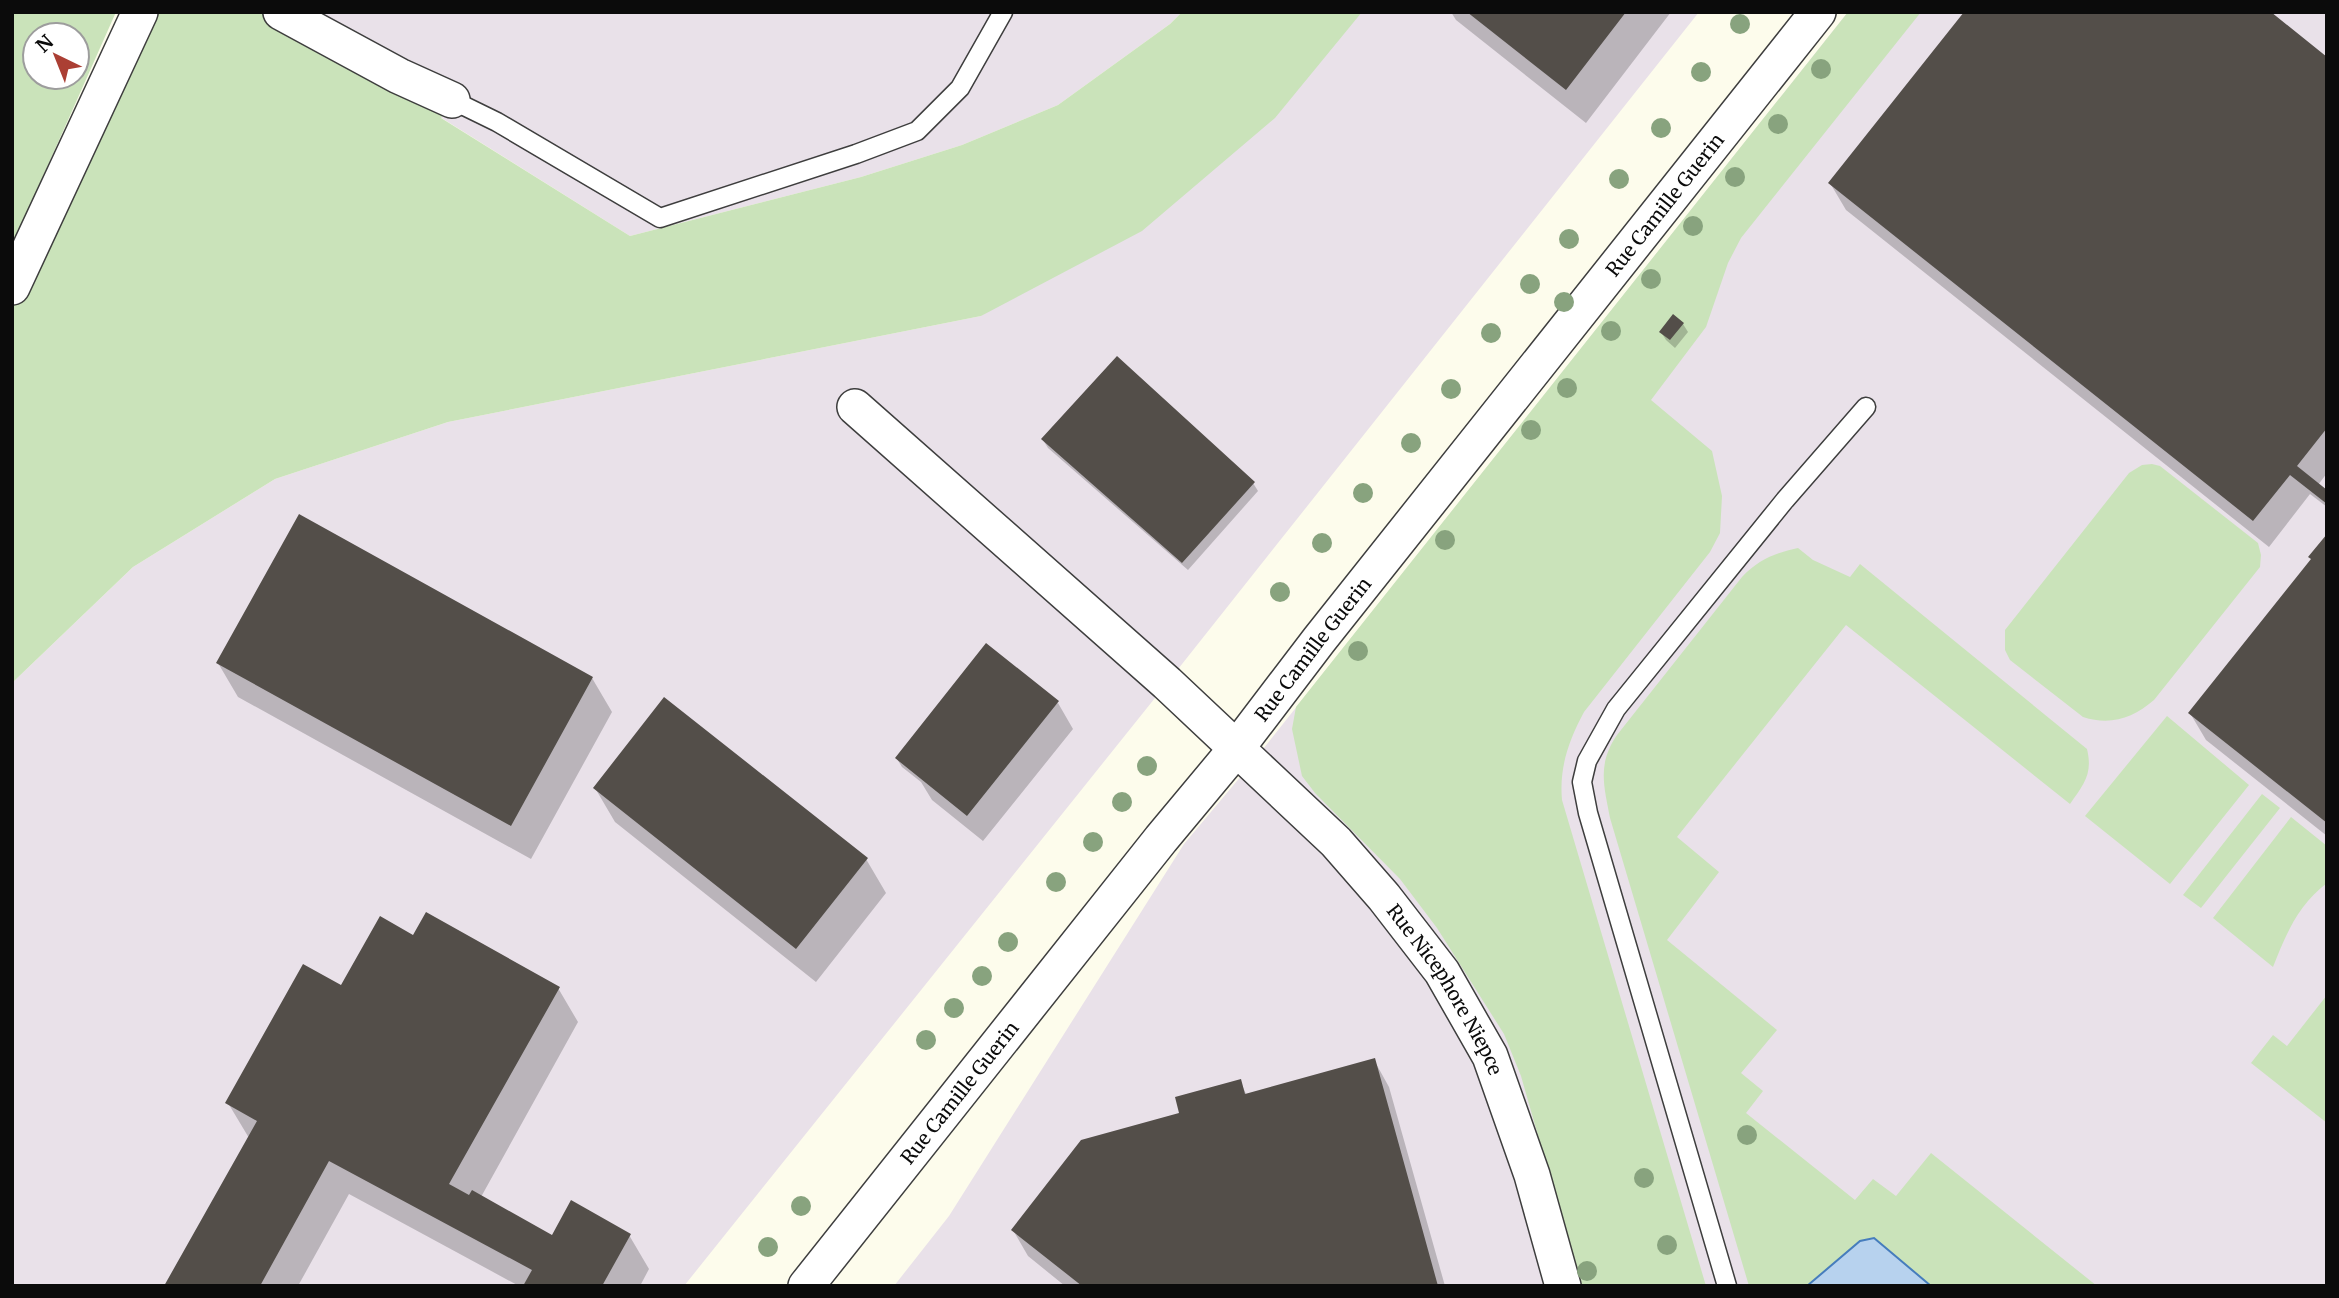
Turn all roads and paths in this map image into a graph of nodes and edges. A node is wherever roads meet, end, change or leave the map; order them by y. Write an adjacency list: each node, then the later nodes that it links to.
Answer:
1 (140, 12): 6 (street)
2 (281, 12): 5 (street)
3 (1003, 12): 5 (lane)
4 (1818, 12): 9 (street, Rue Camille Guerin)
5 (452, 100)
6 (12, 287)
7 (855, 407): 9 (street, Rue Nicephore Niepce)
8 (1866, 407): 12 (lane)
9 (1236, 749): 10 (street, Rue Camille Guerin); 11 (street, Rue Nicephore Niepce)
10 (806, 1286)
11 (1563, 1286)
12 (1727, 1286)

